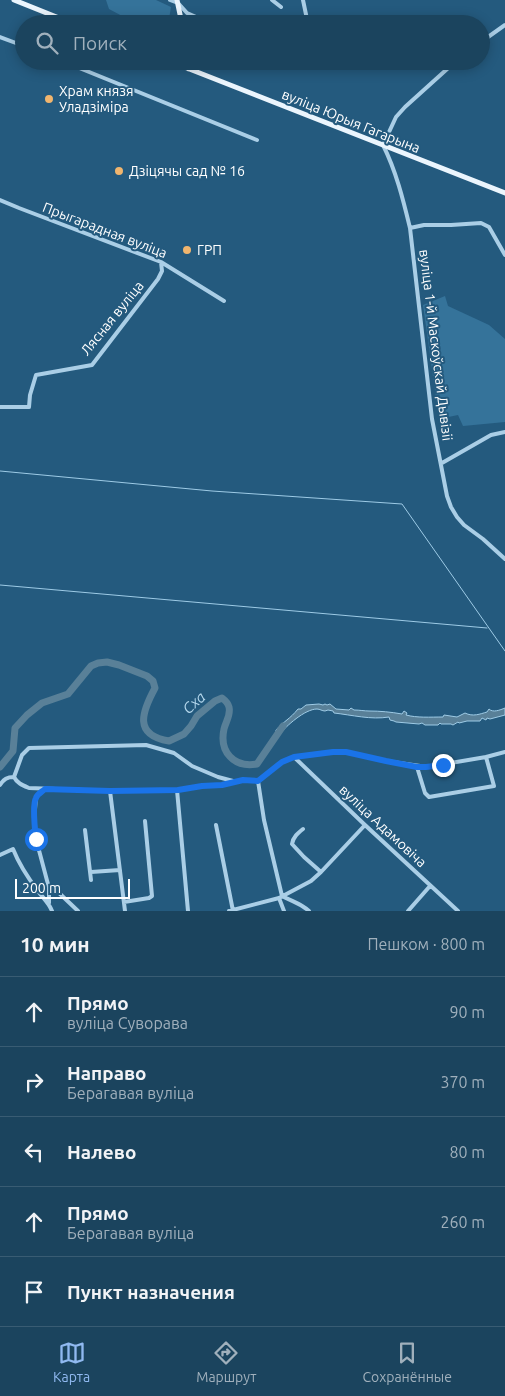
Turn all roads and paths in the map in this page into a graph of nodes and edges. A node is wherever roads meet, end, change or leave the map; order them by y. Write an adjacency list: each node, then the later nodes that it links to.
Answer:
1 (14, 0): 7 (main road)
2 (170, 0): 5 (street)
3 (272, 0): 6 (street)
4 (303, 0): 10 (street)
5 (177, 2): 8 (main road); 9 (street)
6 (281, 7)
7 (52, 15)
8 (180, 15)
9 (192, 15)
10 (306, 15)
11 (505, 25): 12 (street)
12 (490, 36)
13 (0, 37): 14 (street)
14 (15, 43)
15 (83, 70): 18 (street)
16 (192, 70): 19 (main road, вуліца Юрыя Гагарына)
17 (446, 70): 19 (street)
18 (258, 140)
19 (383, 145): 20 (main road, вуліца Юрыя Гагарына); 22 (street, вуліца 1-й Маскоўскай Дывізіі)
20 (505, 193)
21 (0, 200): 24 (street, Прыгарадная вуліца)
22 (410, 228): 23 (street); 28 (street, вуліца 1-й Маскоўскай Дывізіі)
23 (505, 255)
24 (161, 262): 25 (street, Прыгарадная вуліца); 26 (street, Лясная вуліца)
25 (224, 301)
26 (0, 407)
27 (505, 432): 28 (street)
28 (442, 464): 29 (street, вуліца 1-й Маскоўскай Дывізіі)
29 (505, 559)
30 (505, 752): 32 (street)
31 (294, 757): 33 (street); 35 (street); 43 (street, вуліца Адамовіча)
32 (486, 757): 33 (street); 33 (street)
33 (417, 767)
34 (14, 777): 36 (street); 37 (street); 38 (street)
35 (258, 781): 36 (street); 53 (street)
36 (235, 782): 39 (street)
37 (0, 785)
38 (45, 789): 40 (street); 52 (street)
39 (178, 790): 40 (street); 59 (street)
40 (110, 791): 47 (street)
41 (145, 820): 54 (street)
42 (216, 825): 60 (street)
43 (365, 825): 49 (street); 51 (street, вуліца Адамовіча)
44 (303, 829): 49 (street)
45 (84, 830): 48 (street)
46 (0, 856): 55 (street)
47 (120, 870): 48 (street); 54 (street)
48 (90, 872): 50 (street)
49 (321, 872): 53 (street)
50 (91, 880)
51 (430, 886): 63 (street); 64 (street, вуліца Адамовіча)
52 (49, 888): 55 (street); 57 (street)
53 (281, 897): 60 (street); 61 (street); 62 (street)
54 (124, 902): 58 (street)
55 (49, 903): 56 (street)
56 (52, 911)
57 (78, 911)
58 (125, 911)
59 (188, 911)
60 (232, 911)
61 (284, 911)
62 (309, 911)
63 (408, 911)
64 (458, 911)

